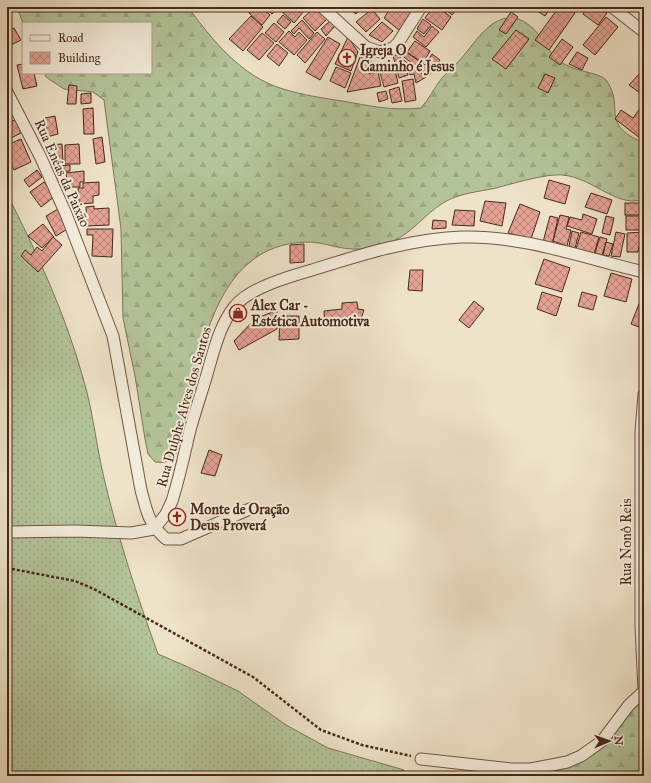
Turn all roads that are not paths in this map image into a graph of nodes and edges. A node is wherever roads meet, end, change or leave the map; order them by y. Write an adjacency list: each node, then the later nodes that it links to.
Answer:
1 (322, 7): 2 (street)
2 (421, 7)
3 (612, 7): 4 (street)
4 (644, 32)
5 (7, 92): 9 (street, Rua Enéas da Paixão)
6 (644, 272): 9 (street, Rua Dulphe Alves dos Santos)
7 (644, 394): 11 (street, Rua Nonô Reis)
8 (252, 508): 9 (street)
9 (154, 529): 10 (street)
10 (7, 532)
11 (644, 691): 12 (street)
12 (421, 758)

